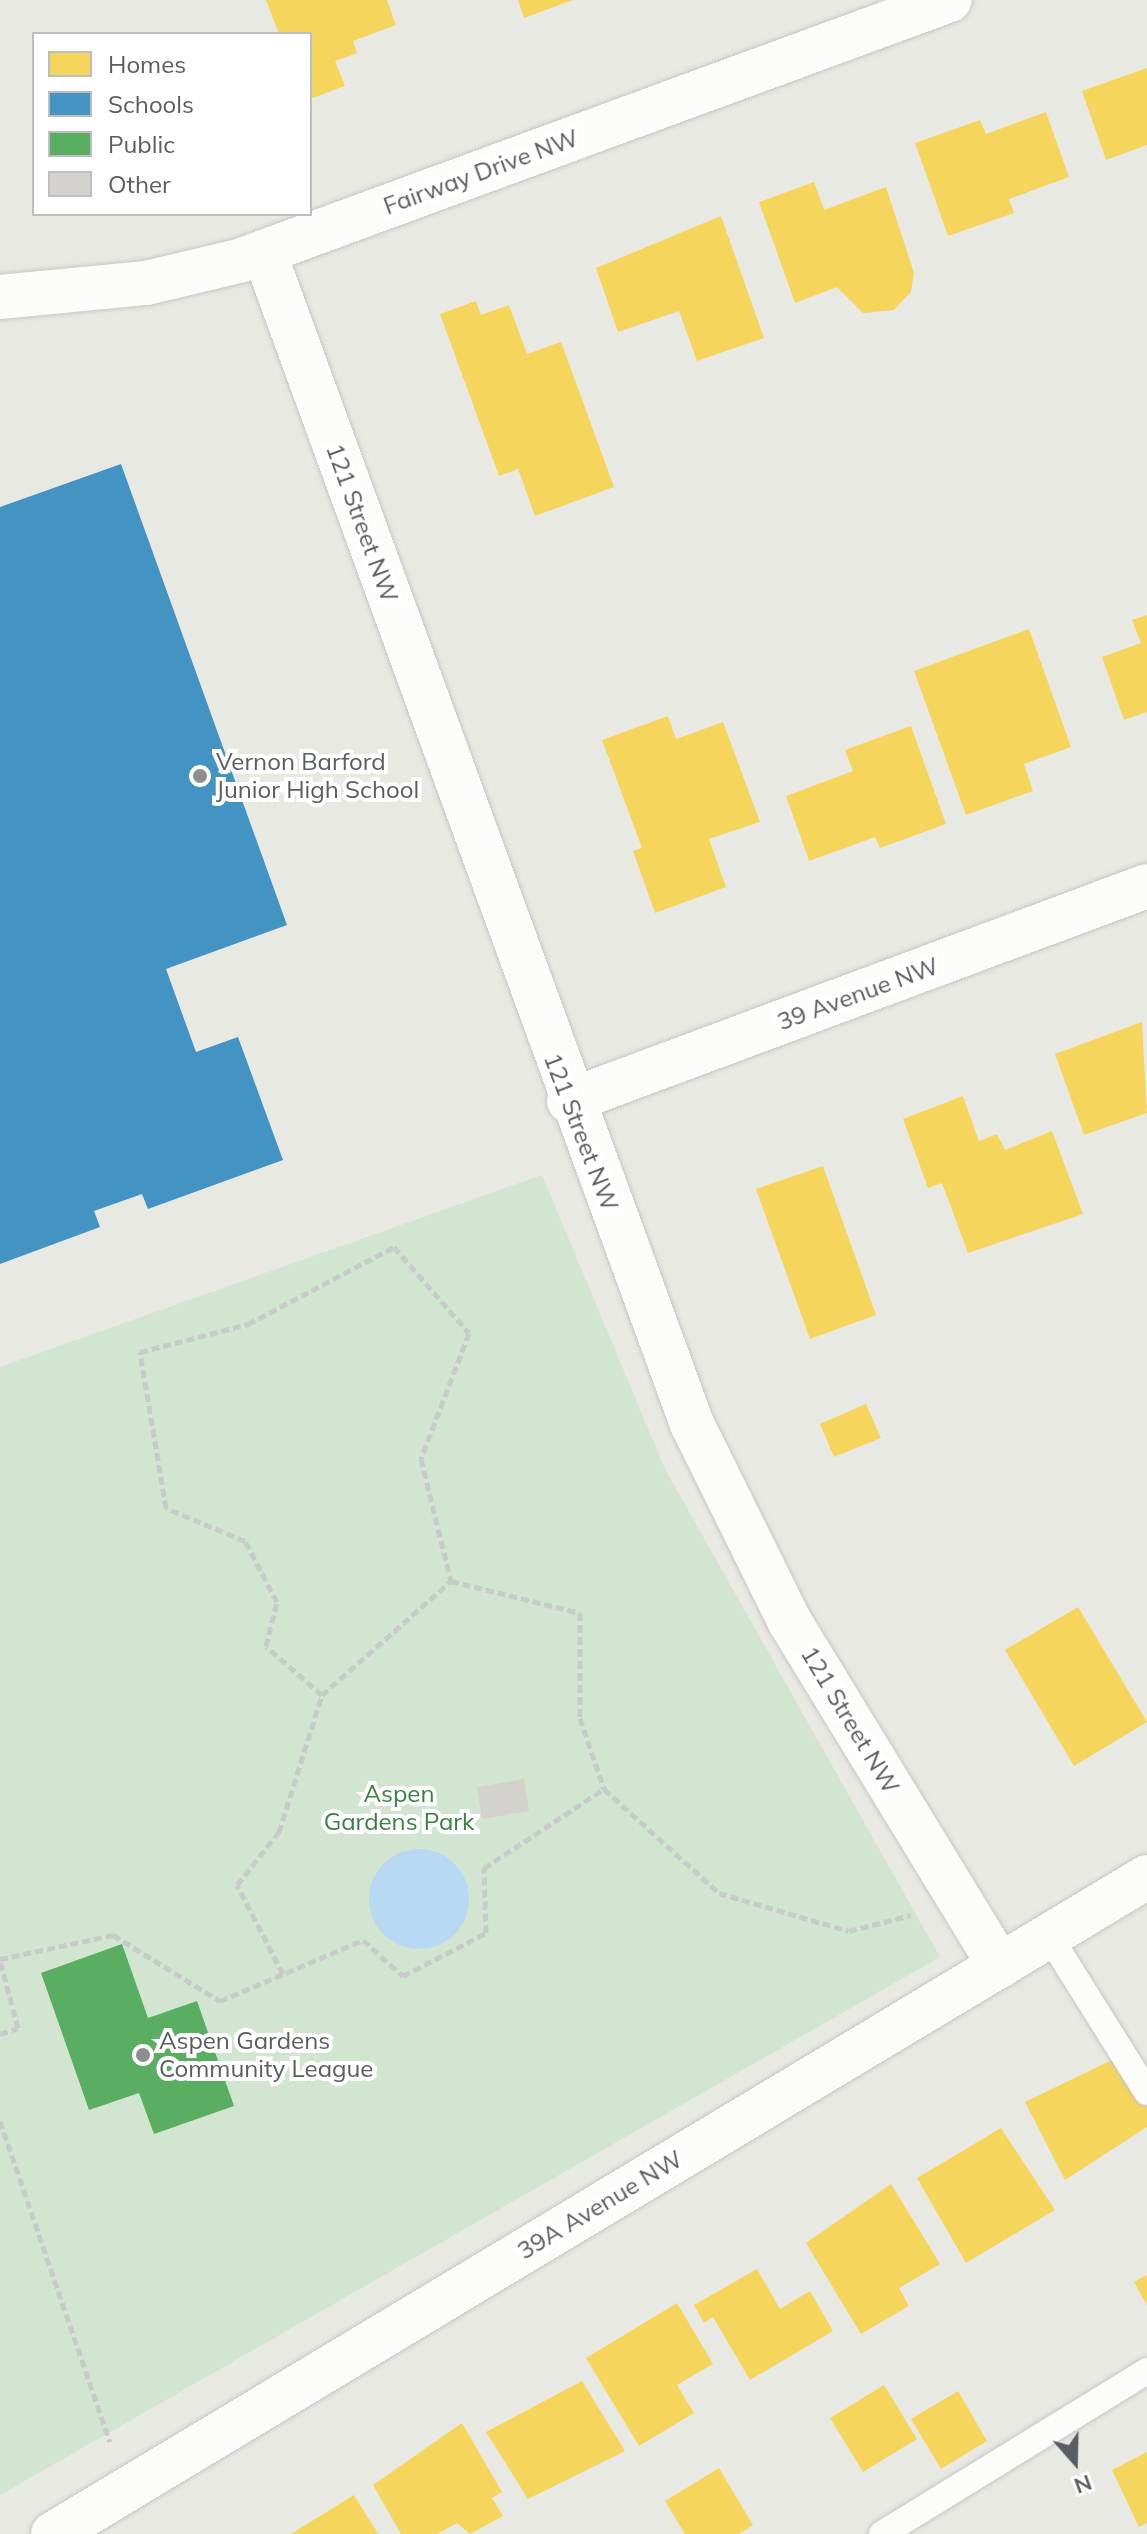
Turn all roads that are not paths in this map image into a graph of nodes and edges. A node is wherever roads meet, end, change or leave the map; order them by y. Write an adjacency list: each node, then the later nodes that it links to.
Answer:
1 (950, 0): 2 (street, Fairway Drive NW)
2 (264, 252): 3 (street, Fairway Drive NW); 5 (street, 121 Street NW)
3 (0, 297)
4 (1147, 886): 5 (street, 39 Avenue NW)
5 (569, 1101): 8 (street, 121 Street NW)
6 (1147, 1877): 7 (street, 39A Avenue NW)
7 (1049, 1936): 8 (street, 39A Avenue NW); 9 (lane)
8 (1000, 1966): 11 (street, 39A Avenue NW)
9 (1147, 2092)
10 (1147, 2371): 12 (lane)
11 (53, 2534)
12 (882, 2534)

